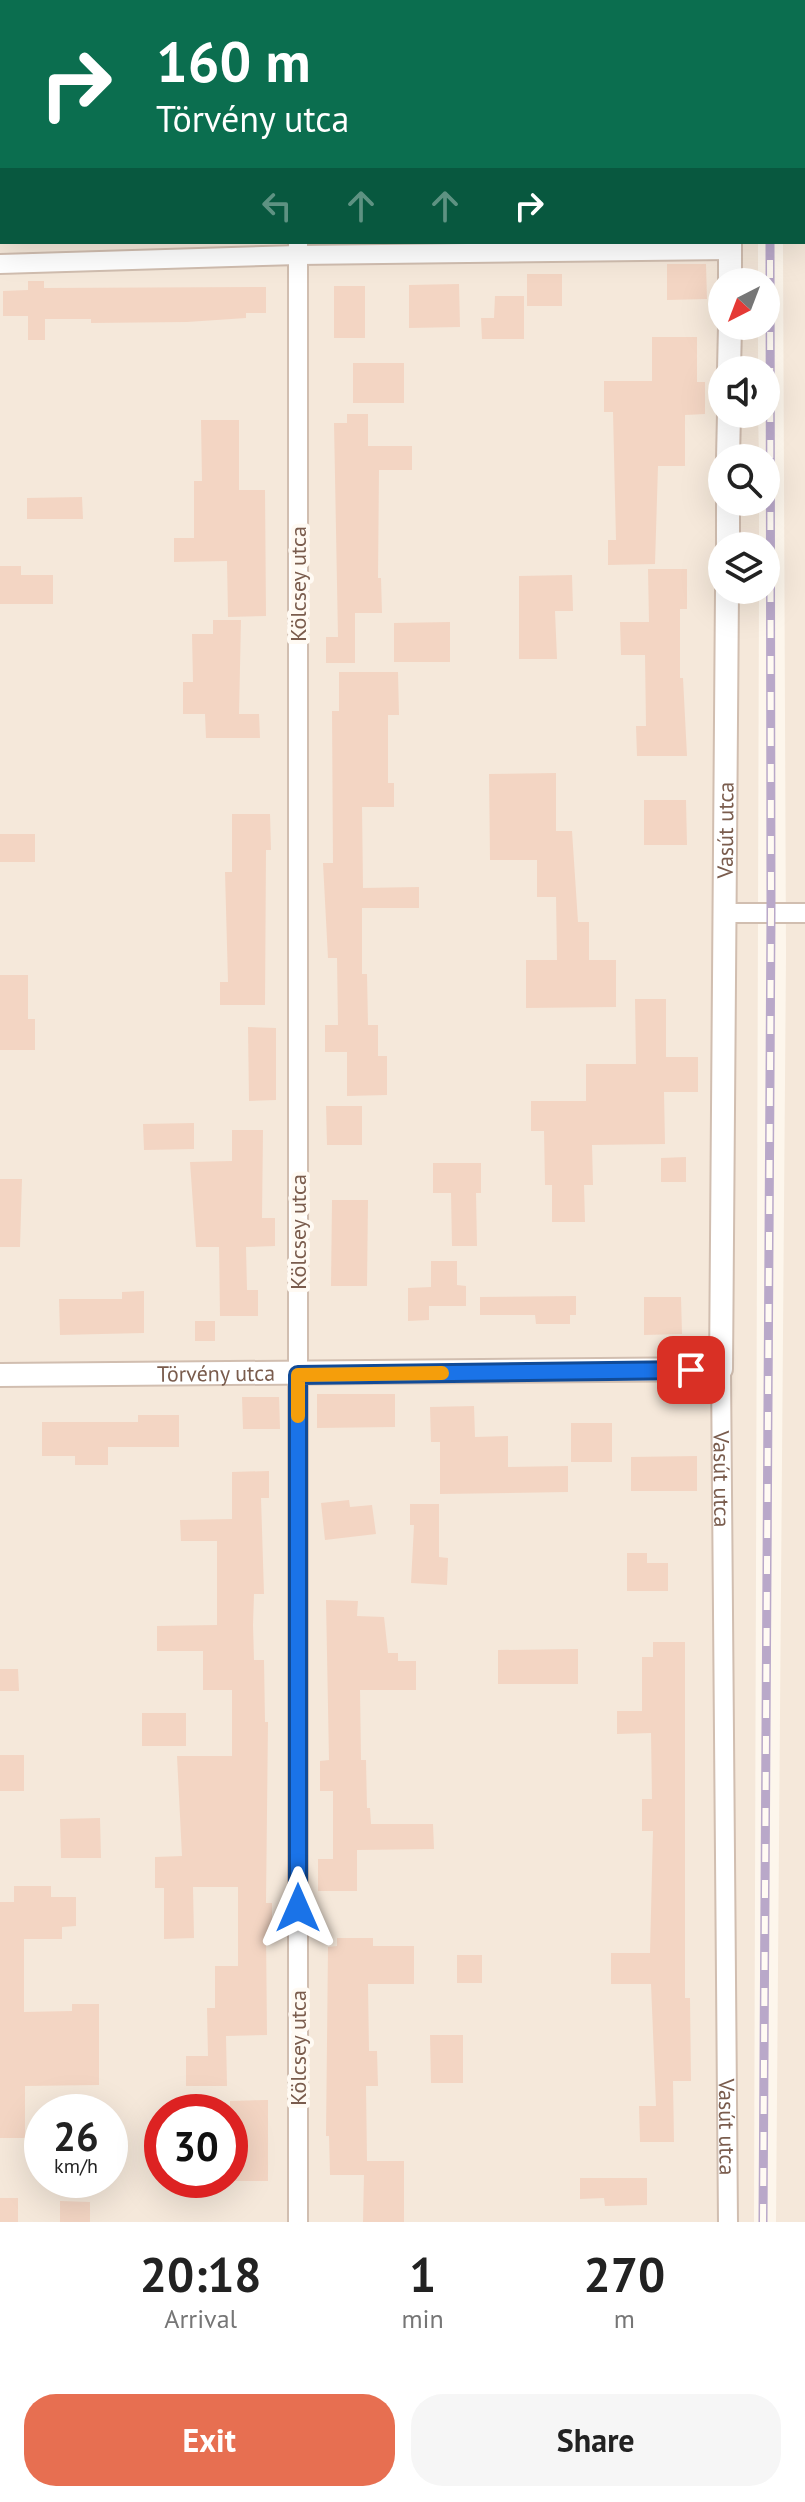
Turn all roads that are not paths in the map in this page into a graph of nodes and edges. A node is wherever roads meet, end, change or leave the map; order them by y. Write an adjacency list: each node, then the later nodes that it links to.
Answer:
1 (502, 246): 2 (street); 3 (street)
2 (730, 246): 5 (street)
3 (298, 248): 4 (street); 11 (street, Kölcsey utca)
4 (0, 264)
5 (730, 268)
6 (727, 604): 7 (street, Vasút utca)
7 (724, 913): 8 (street); 9 (street, Vasút utca)
8 (805, 913)
9 (721, 1369): 11 (street, Törvény utca); 13 (street, Vasút utca)
10 (0, 1375): 11 (street, Törvény utca)
11 (298, 1375): 12 (street, Kölcsey utca)
12 (298, 2222)
13 (728, 2222)

